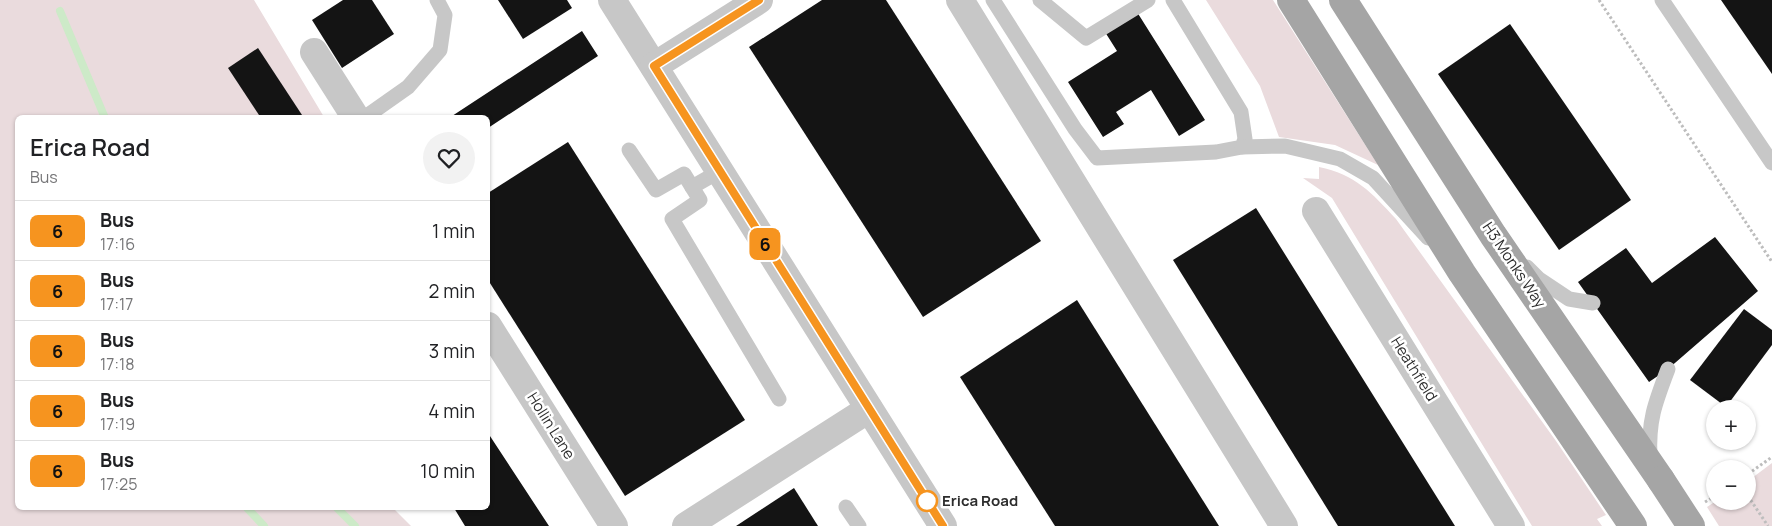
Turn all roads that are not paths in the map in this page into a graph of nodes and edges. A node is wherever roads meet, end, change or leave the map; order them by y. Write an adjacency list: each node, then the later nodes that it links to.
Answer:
1 (437, 0): 15 (lane)
2 (612, 0): 13 (street)
3 (759, 0): 13 (street)
4 (960, 0): 36 (street)
5 (994, 0): 16 (lane)
6 (1040, 0): 7 (lane)
7 (1148, 0)
8 (1173, 0): 16 (lane)
9 (1291, 0): 23 (main road)
10 (1343, 0): 22 (main road, H3 Monks Way)
11 (1662, 0): 18 (lane)
12 (314, 52): 14 (street)
13 (654, 66): 19 (street)
14 (354, 115)
15 (368, 115)
16 (1242, 147): 23 (lane)
17 (630, 150): 20 (lane)
18 (1772, 163)
19 (720, 171): 20 (lane); 28 (street)
20 (692, 187): 27 (lane)
21 (1316, 211): 37 (street, Heathfield)
22 (1493, 235): 24 (lane); 29 (main road, H3 Monks Way)
23 (1462, 273): 31 (main road)
24 (1593, 304)
25 (490, 329): 32 (street, Hollin Lane)
26 (1668, 369): 29 (lane)
27 (779, 399)
28 (869, 409): 33 (street); 35 (street)
29 (1656, 472): 38 (main road, H3 Monks Way, bridge)
30 (846, 507): 34 (lane)
31 (1629, 520)
32 (614, 526)
33 (686, 526)
34 (859, 526)
35 (943, 526)
36 (1284, 526)
37 (1511, 526)
38 (1691, 526)

